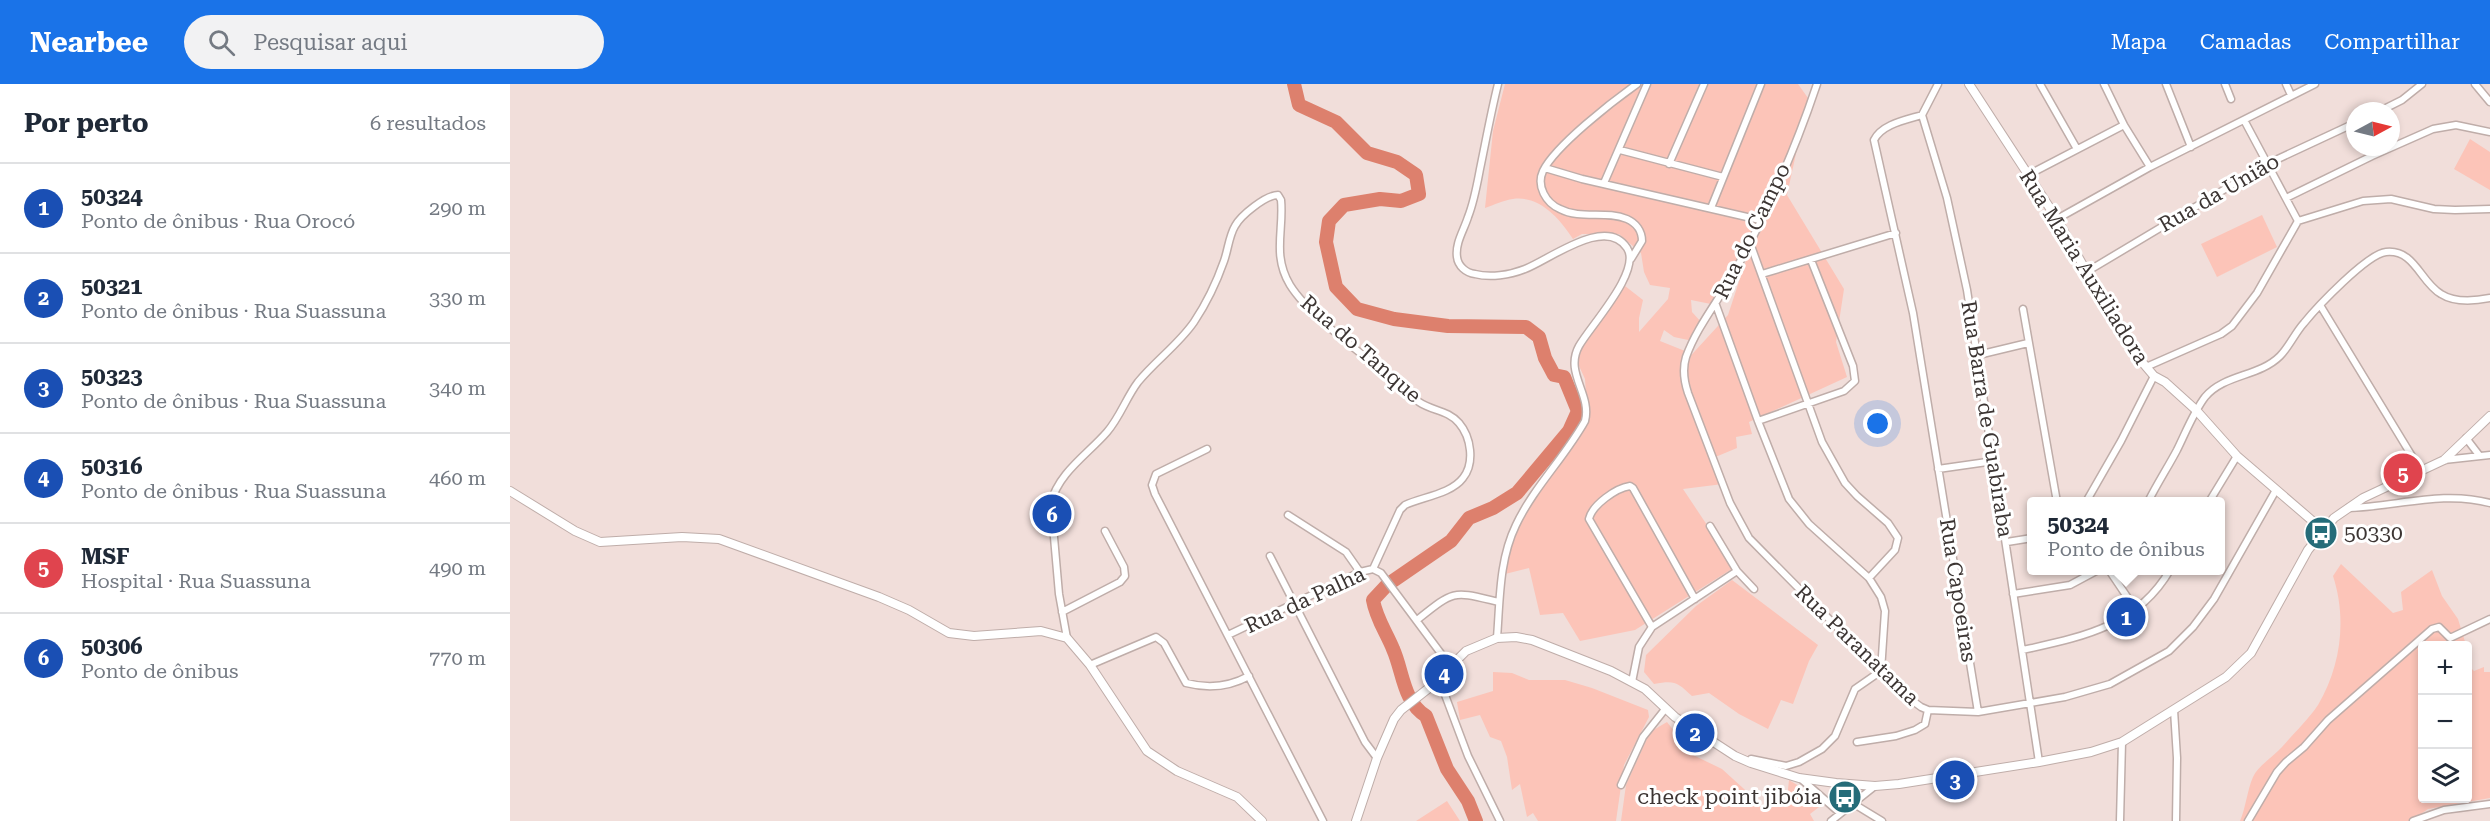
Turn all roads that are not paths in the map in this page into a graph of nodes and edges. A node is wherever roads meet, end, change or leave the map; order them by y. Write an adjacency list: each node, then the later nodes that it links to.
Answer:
1 (1498, 84): 44 (street)
2 (1637, 84): 32 (street)
3 (1647, 84): 28 (street)
4 (1704, 84): 29 (street)
5 (1761, 84): 34 (street)
6 (1817, 84): 40 (street, Rua do Campo)
7 (1938, 84): 21 (street)
8 (1969, 84): 33 (street, Rua Maria Auxiliadora)
9 (2040, 84): 27 (street)
10 (2104, 84): 23 (street)
11 (2166, 84): 26 (street)
12 (2225, 84): 18 (street)
13 (2286, 84): 17 (street)
14 (2315, 84): 17 (street)
15 (2422, 84): 19 (street)
16 (2475, 84): 20 (street)
17 (2291, 96): 22 (street)
18 (2231, 99)
19 (2398, 102)
20 (2490, 102)
21 (1922, 115): 42 (street, Rua Capoeiras); 53 (street, Rua Barra de Guabiraba)
22 (2244, 120): 26 (street); 30 (street)
23 (2124, 125): 27 (street); 31 (street)
24 (2346, 127): 30 (street, Rua da União)
25 (2490, 132): 36 (street, Rua da União)
26 (2191, 147): 31 (street)
27 (2077, 148): 33 (street)
28 (1620, 150): 29 (street); 35 (street)
29 (1669, 164): 34 (street)
30 (2267, 164): 36 (street); 46 (street, Rua da União)
31 (2150, 167): 39 (street)
32 (1545, 168): 35 (street); 44 (street)
33 (2028, 175): 39 (street, Rua Maria Auxiliadora)
34 (1723, 177): 37 (street)
35 (1604, 183): 37 (street)
36 (2286, 198): 41 (street)
37 (1711, 208): 40 (street)
38 (2490, 209): 41 (street)
39 (2057, 219): 46 (street, Rua Maria Auxiliadora)
40 (1760, 220): 43 (street, Rua do Campo)
41 (2298, 221): 54 (street)
42 (1896, 233): 45 (street); 68 (street, Rua Capoeiras)
43 (1750, 243): 47 (street); 49 (street, Rua do Campo)
44 (1631, 259): 95 (street)
45 (1811, 260): 47 (street); 57 (street)
46 (2088, 271): 54 (street, Rua Maria Auxiliadora)
47 (1762, 274): 57 (street)
48 (2490, 298): 50 (street)
49 (1716, 305): 55 (street, Rua do Campo); 60 (street)
50 (2320, 305): 58 (street); 69 (street)
51 (2023, 309): 52 (street)
52 (2028, 343): 53 (street); 72 (street)
53 (1978, 355): 67 (street, Rua Barra de Guabiraba)
54 (2146, 367): 56 (street, Rua Maria Auxiliadora)
55 (1683, 375): 108 (street, Rua Paranatama)
56 (2154, 376): 58 (street, Rua Maria Auxiliadora); 73 (street)
57 (1807, 404): 60 (street); 91 (street)
58 (2196, 410): 65 (street, Rua Maria Auxiliadora); 74 (street)
59 (2490, 417): 61 (street)
60 (1758, 421): 91 (street)
61 (2466, 438): 64 (street); 66 (street)
62 (1207, 449): 102 (street)
63 (2490, 454): 64 (street)
64 (2479, 455): 66 (street)
65 (2237, 456): 70 (street, Rua Maria Auxiliadora); 75 (street)
66 (2444, 460): 69 (street)
67 (1994, 461): 68 (street); 83 (street, Rua Barra de Guabiraba)
68 (1938, 469): 116 (street, Rua Capoeiras)
69 (2421, 471): 77 (street)
70 (2276, 490): 80 (street, Rua Maria Auxiliadora); 112 (street, Rua Paranatama)
71 (510, 491): 103 (street)
72 (2056, 497)
73 (2088, 497)
74 (2150, 497)
75 (2211, 497)
76 (2490, 503): 77 (street)
77 (2348, 508): 80 (street)
78 (1288, 515): 87 (street)
79 (1710, 526): 86 (street)
80 (2323, 530): 115 (street)
81 (1105, 531): 98 (street)
82 (2027, 539): 83 (street)
83 (2007, 542): 93 (street, Rua Barra de Guabiraba)
84 (1270, 556): 96 (street)
85 (1372, 569): 87 (street, Rua da Palha); 98 (street, Rua do Tanque); 100 (street, Rua da Palha)
86 (1737, 571): 92 (street); 94 (street)
87 (1360, 572): 96 (street, Rua da Palha)
88 (2089, 575): 93 (street)
89 (2112, 575): 97 (street)
90 (2167, 575): 97 (street)
91 (1869, 578): 108 (street)
92 (1754, 589)
93 (2013, 594): 105 (street, Rua Barra de Guabiraba)
94 (1695, 599): 101 (street); 101 (street)
95 (1499, 602): 100 (street); 104 (street)
96 (1293, 604): 102 (street, Rua da Palha); 120 (street)
97 (2136, 610): 105 (street)
98 (1062, 612): 103 (street, Rua do Tanque)
99 (2490, 619): 136 (street)
100 (1417, 620): 107 (street)
101 (1652, 627): 111 (street)
102 (1228, 635): 109 (street)
103 (1067, 638): 106 (street)
104 (1497, 638): 107 (street); 111 (street)
105 (2023, 650): 112 (street, Rua Barra de Guabiraba)
106 (1090, 665): 109 (street); 128 (street)
107 (1451, 667): 110 (street)
108 (1881, 671): 114 (street, Rua Paranatama); 119 (street)
109 (1249, 676): 129 (street)
110 (1439, 679): 120 (street); 131 (street)
111 (1632, 682): 113 (street)
112 (2030, 703): 116 (street, Rua Paranatama); 121 (street, Rua Barra de Guabiraba)
113 (1666, 708): 119 (street); 123 (street)
114 (1929, 710): 116 (street, Rua Paranatama); 117 (street)
115 (2174, 710): 118 (street); 135 (street)
116 (1978, 712)
117 (1857, 742)
118 (2121, 742): 121 (street); 134 (street)
119 (1736, 756): 122 (street)
120 (1377, 758): 130 (street)
121 (2039, 762): 124 (street)
122 (1799, 778): 124 (street); 127 (street)
123 (1621, 785)
124 (1875, 786): 125 (street)
125 (1854, 804): 127 (street); 133 (street)
126 (2490, 804): 137 (street)
127 (1840, 813): 132 (street)
128 (1262, 821)
129 (1323, 821)
130 (1356, 821)
131 (1500, 821)
132 (1831, 821)
133 (1881, 821)
134 (2120, 821)
135 (2176, 821)
136 (2248, 821)
137 (2413, 821)

